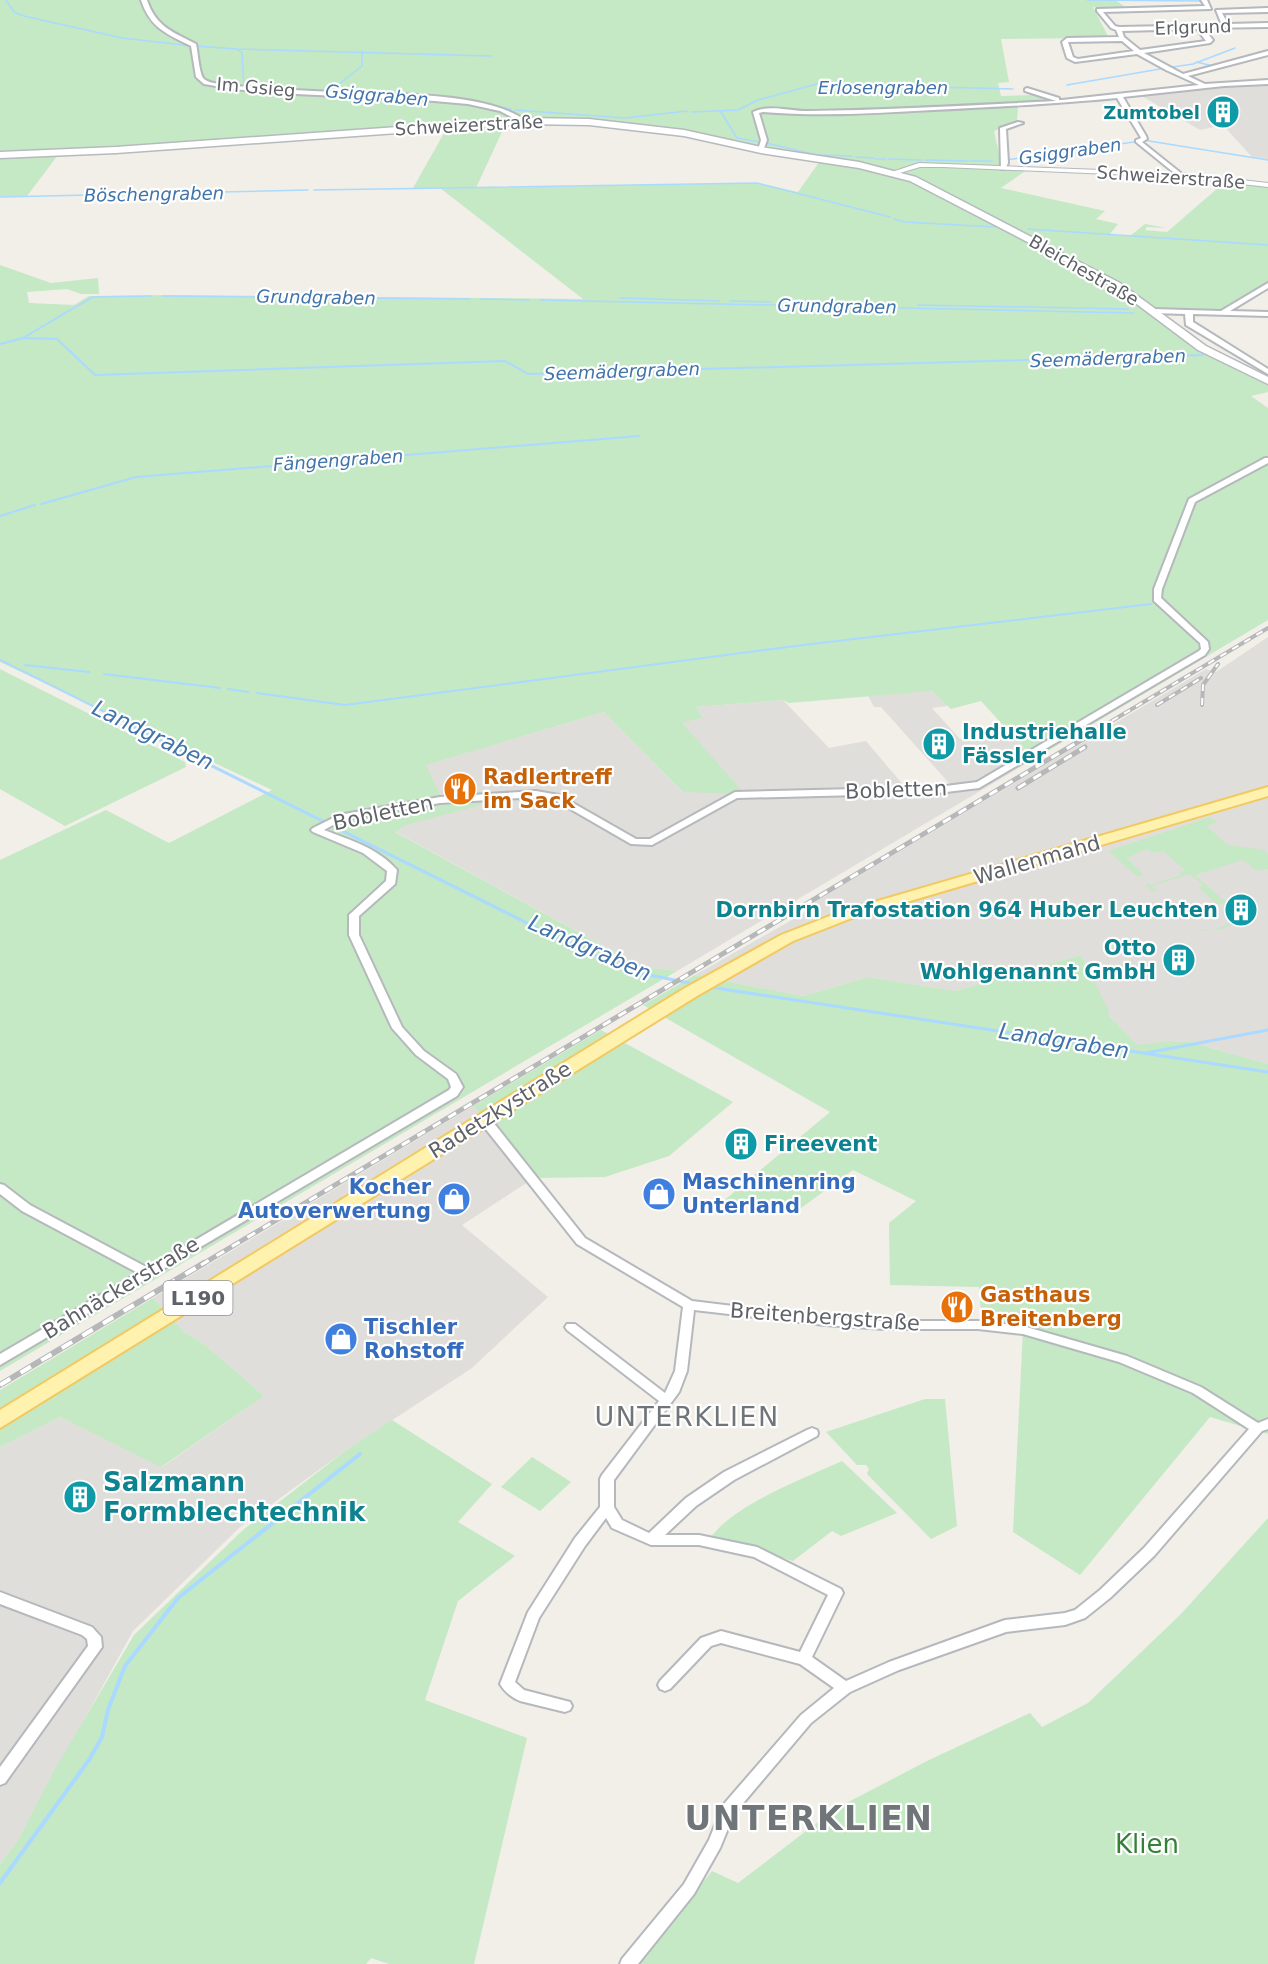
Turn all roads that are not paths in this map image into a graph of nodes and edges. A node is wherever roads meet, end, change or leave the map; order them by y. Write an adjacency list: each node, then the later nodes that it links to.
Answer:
1 (144, 0): 17 (street, Im Gsieg)
2 (1204, 0): 7 (street)
3 (1268, 10): 5 (street)
4 (1268, 25): 5 (street, Erlgrund)
5 (1226, 26): 6 (street, Erlgrund)
6 (1199, 27): 7 (street, Erlgrund); 9 (street)
7 (1118, 29): 8 (street)
8 (1123, 39): 9 (street); 9 (street)
9 (1141, 51): 11 (street)
10 (1268, 52): 11 (street)
11 (1181, 76): 13 (street)
12 (1268, 82): 13 (street)
13 (1206, 86): 15 (street)
14 (1027, 90): 16 (street)
15 (1119, 96): 16 (street); 23 (street)
16 (1062, 102): 19 (street)
17 (523, 121): 19 (main road, Schweizerstraße); 20 (main road, Schweizerstraße)
18 (1020, 123): 21 (street)
19 (761, 150): 22 (main road, Schweizerstraße)
20 (0, 155)
21 (1003, 168): 22 (street, Schweizerstraße); 23 (street, Schweizerstraße)
22 (897, 173): 26 (main road, Bleichestraße)
23 (1180, 175): 24 (street, Schweizerstraße)
24 (1268, 185)
25 (1268, 285): 28 (street)
26 (1153, 311): 27 (street); 31 (main road, Bleichestraße)
27 (1190, 313): 28 (street); 30 (street)
28 (1222, 313): 29 (street)
29 (1268, 314)
30 (1268, 372)
31 (1268, 381)
32 (1268, 460): 35 (street, Bobletten)
33 (1268, 791): 34 (main road, Wallenmahd / L190)
34 (695, 990): 36 (main road, Radetzkystraße / L190)
35 (457, 1087): 38 (street, Bahnäckerstraße)
36 (485, 1120): 39 (street, Breitenbergstraße); 43 (main road, Radetzkystraße / L190)
37 (0, 1188): 38 (street)
38 (146, 1272): 41 (street, Bahnäckerstraße)
39 (689, 1305): 42 (street); 44 (street, Breitenbergstraße)
40 (571, 1327): 42 (street)
41 (0, 1360)
42 (666, 1400): 46 (street)
43 (0, 1420)
44 (1262, 1426): 51 (street)
45 (812, 1433): 47 (street)
46 (607, 1508): 47 (street); 52 (street)
47 (651, 1540): 49 (street)
48 (0, 1598): 53 (street)
49 (804, 1659): 50 (street); 51 (street)
50 (664, 1685)
51 (845, 1688): 54 (street)
52 (565, 1706)
53 (0, 1779)
54 (628, 1964)

